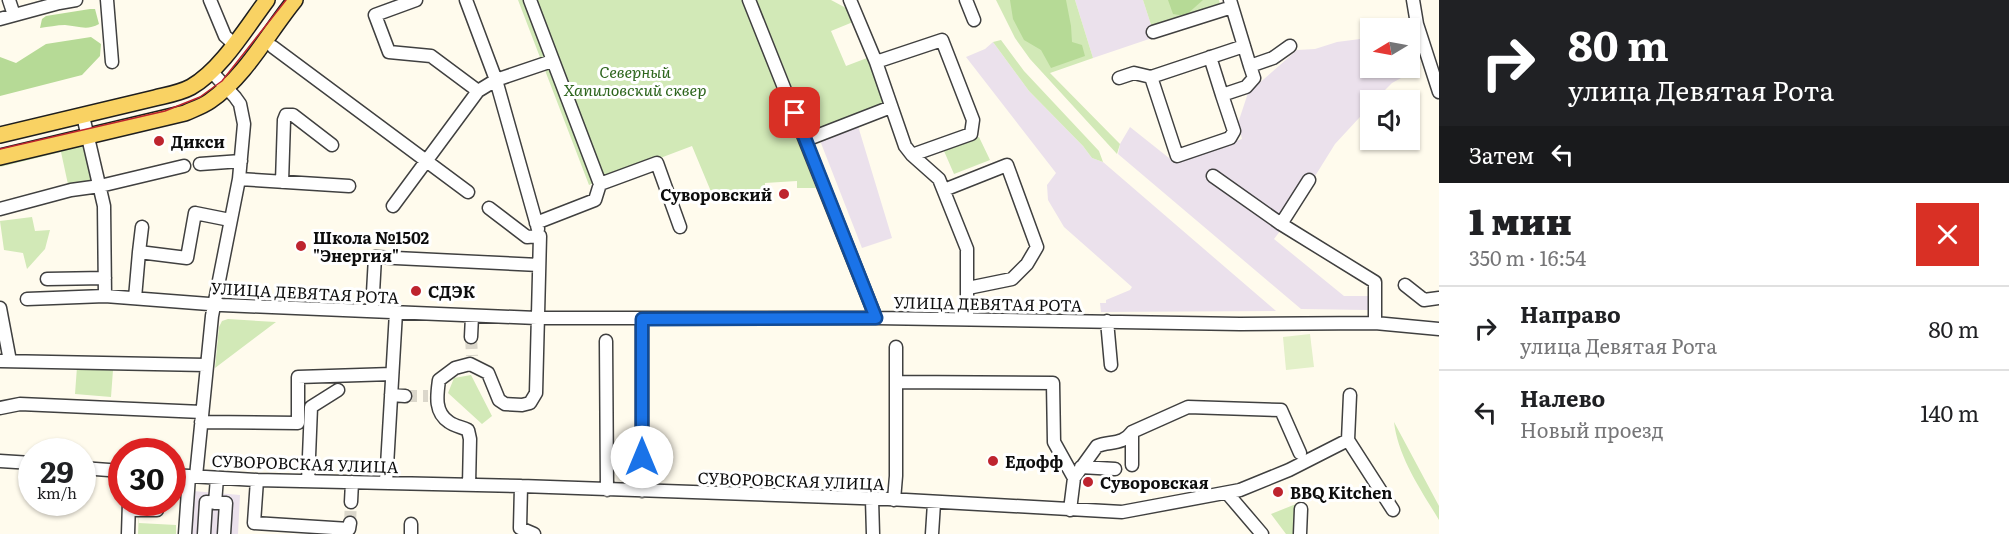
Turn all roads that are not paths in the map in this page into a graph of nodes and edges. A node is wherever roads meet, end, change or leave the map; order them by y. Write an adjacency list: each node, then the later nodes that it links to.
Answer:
1 (9, 0): 15 (street)
2 (76, 0): 15 (street)
3 (107, 0): 26 (street)
4 (210, 0): 19 (street)
5 (267, 0): 19 (main road)
6 (295, 0): 32 (main road)
7 (416, 0): 33 (street)
8 (466, 0): 31 (street)
9 (530, 0): 24 (street)
10 (749, 0): 40 (street)
11 (850, 0): 25 (street)
12 (966, 0): 17 (street)
13 (1413, 0): 34 (street)
14 (1231, 3): 18 (street); 20 (street)
15 (14, 15): 16 (street)
16 (0, 19)
17 (974, 20)
18 (1153, 32)
19 (234, 44): 28 (main road)
20 (1244, 46): 23 (street); 27 (street)
21 (1290, 46): 27 (street)
22 (273, 47): 45 (street)
23 (1210, 57): 29 (street); 35 (street)
24 (552, 61): 31 (street); 52 (street)
25 (876, 62): 36 (street); 42 (street)
26 (112, 63)
27 (1250, 66): 35 (street)
28 (211, 71): 32 (street); 37 (main road)
29 (1151, 77): 30 (street); 35 (street)
30 (1119, 78)
31 (496, 80): 33 (street); 61 (street)
32 (227, 87): 39 (main road); 44 (street)
33 (478, 91): 45 (street)
34 (1439, 92)
35 (1222, 95)
36 (891, 107): 40 (street); 42 (street)
37 (83, 116): 38 (main road); 39 (street)
38 (0, 135)
39 (88, 136): 43 (main road); 53 (street)
40 (806, 140): 82 (street)
41 (332, 145): 51 (street)
42 (912, 155): 55 (street)
43 (0, 157)
44 (241, 161): 46 (street); 49 (street)
45 (426, 161): 56 (street); 57 (street)
46 (200, 164)
47 (184, 166): 53 (street)
48 (1213, 176): 62 (street)
49 (239, 179): 51 (street); 60 (street)
50 (1309, 180): 62 (street)
51 (282, 182): 54 (street)
52 (600, 184): 61 (street); 64 (street)
53 (100, 186): 59 (street); 68 (street)
54 (349, 186)
55 (944, 190): 71 (street); 71 (street)
56 (468, 192)
57 (393, 206)
58 (489, 208): 65 (street)
59 (0, 209)
60 (230, 220): 66 (street); 76 (street)
61 (536, 223): 65 (street)
62 (1281, 224): 86 (street)
63 (142, 227): 66 (street)
64 (680, 227)
65 (540, 236): 67 (street)
66 (139, 252): 73 (street)
67 (539, 265): 78 (street); 81 (street)
68 (105, 278): 69 (street); 72 (street)
69 (47, 279)
70 (1405, 285): 74 (street)
71 (968, 288): 84 (street)
72 (105, 296): 73 (street, УЛИЦА ДЕВЯТАЯ РОТА); 75 (street, УЛИЦА ДЕВЯТАЯ РОТА)
73 (135, 298): 76 (street, УЛИЦА ДЕВЯТАЯ РОТА)
74 (1439, 298)
75 (27, 299)
76 (213, 304): 78 (street, УЛИЦА ДЕВЯТАЯ РОТА); 92 (street)
77 (0, 308): 91 (street)
78 (372, 311): 79 (street, УЛИЦА ДЕВЯТАЯ РОТА)
79 (396, 312): 80 (street, УЛИЦА ДЕВЯТАЯ РОТА); 94 (street)
80 (472, 316): 81 (street, УЛИЦА ДЕВЯТАЯ РОТА); 88 (street)
81 (537, 318): 83 (street, УЛИЦА ДЕВЯТАЯ РОТА); 118 (street)
82 (876, 318): 83 (street, УЛИЦА ДЕВЯТАЯ РОТА); 84 (street, УЛИЦА ДЕВЯТАЯ РОТА)
83 (642, 319): 121 (street)
84 (967, 320): 85 (street, УЛИЦА ДЕВЯТАЯ РОТА)
85 (1107, 321): 86 (street, УЛИЦА ДЕВЯТАЯ РОТА); 93 (street)
86 (1375, 322): 87 (street, УЛИЦА ДЕВЯТАЯ РОТА)
87 (1439, 329)
88 (471, 337)
89 (606, 341): 120 (street)
90 (896, 347): 95 (street)
91 (5, 361): 92 (street)
92 (206, 365): 101 (street)
93 (1111, 365)
94 (392, 374): 97 (street); 101 (street)
95 (896, 382): 112 (street); 124 (street)
96 (338, 390): 115 (street)
97 (391, 395): 99 (street); 117 (street)
98 (1350, 395): 103 (street)
99 (405, 396)
100 (0, 408): 101 (street)
101 (201, 417): 111 (street)
102 (1132, 432): 104 (street); 107 (street); 108 (street)
103 (1348, 440): 122 (street, СУВОРОВСКАЯ УЛИЦА); 130 (street)
104 (1300, 453)
105 (0, 461): 106 (street)
106 (18, 462)
107 (1132, 465)
108 (1082, 466): 109 (street); 112 (street)
109 (1115, 469)
110 (186, 476): 111 (street, СУВОРОВСКАЯ УЛИЦА)
111 (193, 476): 113 (street, СУВОРОВСКАЯ УЛИЦА); 134 (street)
112 (1074, 477): 129 (street)
113 (217, 478): 114 (street, СУВОРОВСКАЯ УЛИЦА); 127 (street)
114 (257, 480): 115 (street, СУВОРОВСКАЯ УЛИЦА); 132 (street)
115 (308, 481): 116 (street, СУВОРОВСКАЯ УЛИЦА)
116 (352, 482): 117 (street, СУВОРОВСКАЯ УЛИЦА); 125 (street)
117 (386, 483): 118 (street, СУВОРОВСКАЯ УЛИЦА)
118 (469, 485): 119 (street, СУВОРОВСКАЯ УЛИЦА)
119 (521, 486): 120 (street, СУВОРОВСКАЯ УЛИЦА); 137 (street)
120 (608, 490): 121 (street, СУВОРОВСКАЯ УЛИЦА)
121 (642, 491): 123 (street, СУВОРОВСКАЯ УЛИЦА)
122 (1227, 493): 129 (street, СУВОРОВСКАЯ УЛИЦА); 140 (street)
123 (872, 499): 124 (street, СУВОРОВСКАЯ УЛИЦА); 138 (street)
124 (894, 500): 126 (street, СУВОРОВСКАЯ УЛИЦА)
125 (351, 502)
126 (934, 502): 129 (street, СУВОРОВСКАЯ УЛИЦА); 139 (street)
127 (215, 503): 135 (street); 136 (street)
128 (1301, 509): 141 (street)
129 (1070, 510)
130 (1393, 510)
131 (129, 516): 133 (street)
132 (350, 524)
133 (128, 534)
134 (185, 534)
135 (204, 534)
136 (224, 534)
137 (534, 534)
138 (873, 534)
139 (932, 534)
140 (1262, 534)
141 (1300, 534)

